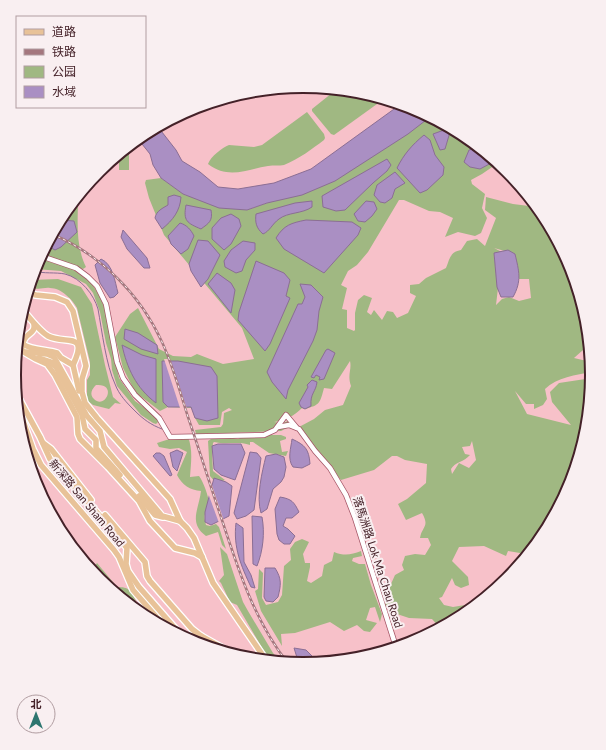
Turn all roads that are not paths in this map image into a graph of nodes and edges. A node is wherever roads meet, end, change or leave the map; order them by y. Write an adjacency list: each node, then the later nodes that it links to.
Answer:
1 (46, 258): 10 (street, 落馬洲路 Lok Ma Chau Road)
2 (33, 295): 7 (main road)
3 (27, 316): 4 (main road)
4 (34, 324): 6 (main road); 6 (main road)
5 (24, 352): 13 (main road); 13 (main road); 15 (main road)
6 (73, 365): 7 (main road)
7 (85, 403): 14 (main road)
8 (23, 409): 12 (main road, 新深路 San Sham Road)
9 (25, 421): 16 (main road, 新深路 San Sham Road)
10 (278, 427): 11 (street, 落馬洲路 Lok Ma Chau Road); 11 (street, 落馬洲路 Lok Ma Chau Road)
11 (296, 427): 21 (street, 落馬洲路 Lok Ma Chau Road)
12 (43, 443): 17 (main road, 新深路 San Sham Road); 19 (main road, 新深路 San Sham Road)
13 (164, 517): 14 (main road)
14 (180, 522): 15 (main road)
15 (202, 557): 22 (main road)
16 (153, 614)
17 (172, 625)
18 (195, 636): 19 (main road, 新深路 San Sham Road)
19 (201, 636): 20 (main road, 新深路 San Sham Road)
20 (211, 642)
21 (394, 642)
22 (262, 654)

